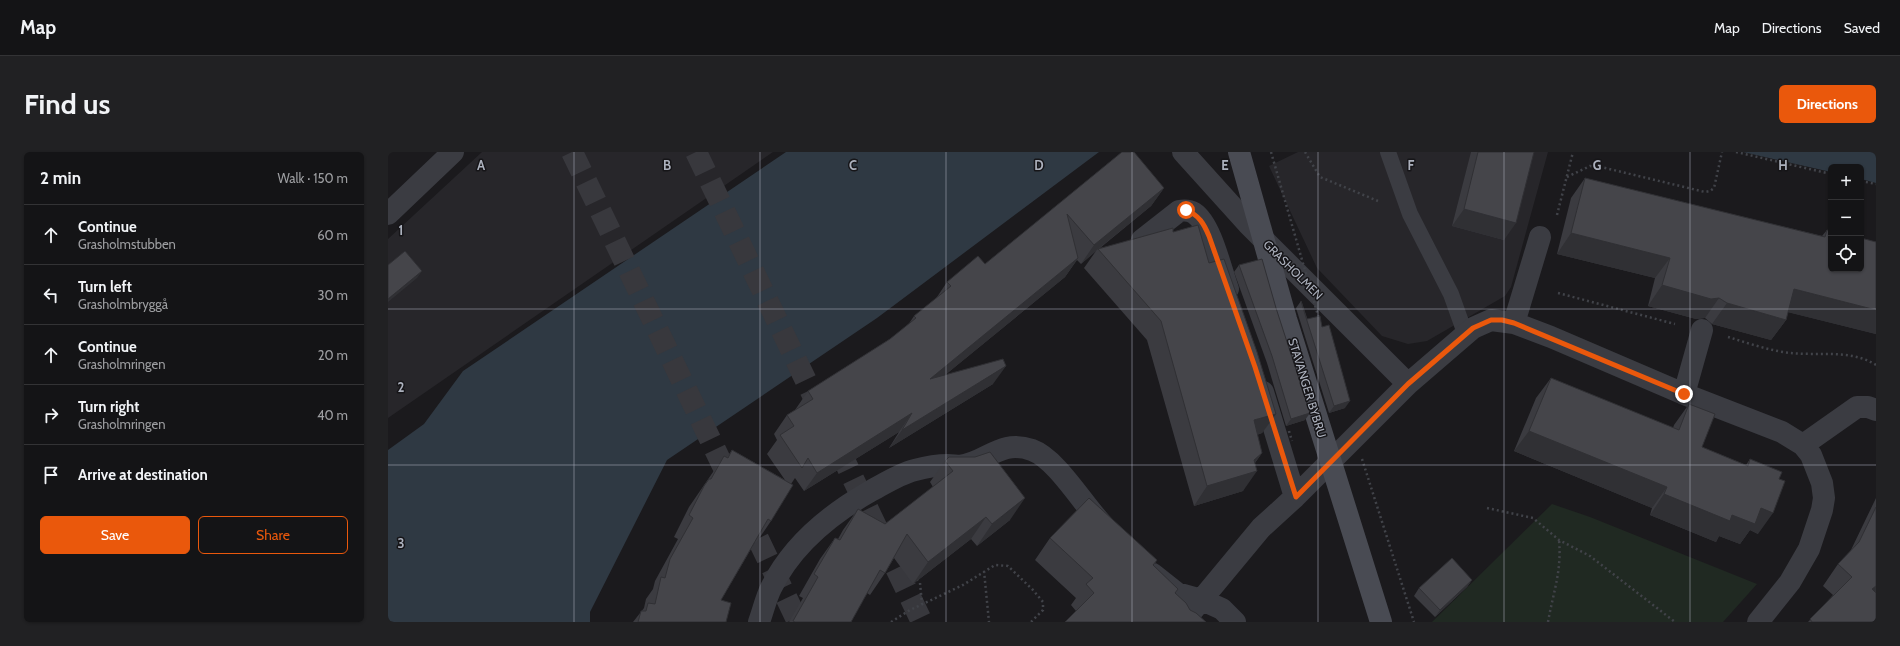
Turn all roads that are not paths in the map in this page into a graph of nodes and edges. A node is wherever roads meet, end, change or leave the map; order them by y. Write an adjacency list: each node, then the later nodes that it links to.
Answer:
1 (453, 152): 5 (street)
2 (1183, 152): 13 (street, GRASHOLMEN)
3 (1239, 152): 24 (main road, STAVANGER BYBRU, bridge)
4 (1388, 152): 11 (lane)
5 (388, 214)
6 (1540, 237): 9 (street)
7 (1142, 240): 8 (street)
8 (1235, 309)
9 (1514, 323): 11 (street); 14 (street)
10 (1702, 330): 14 (street)
11 (1466, 336): 13 (street)
12 (1257, 374): 17 (street)
13 (1408, 384): 17 (street)
14 (1684, 394): 16 (street)
15 (1876, 410): 16 (street)
16 (1803, 445): 25 (street)
17 (1296, 497): 20 (street)
18 (1118, 540): 21 (street)
19 (1139, 560): 20 (street)
20 (1202, 600): 22 (street); 23 (street)
21 (759, 622)
22 (1183, 622)
23 (1235, 622)
24 (1381, 622)
25 (1758, 622)

